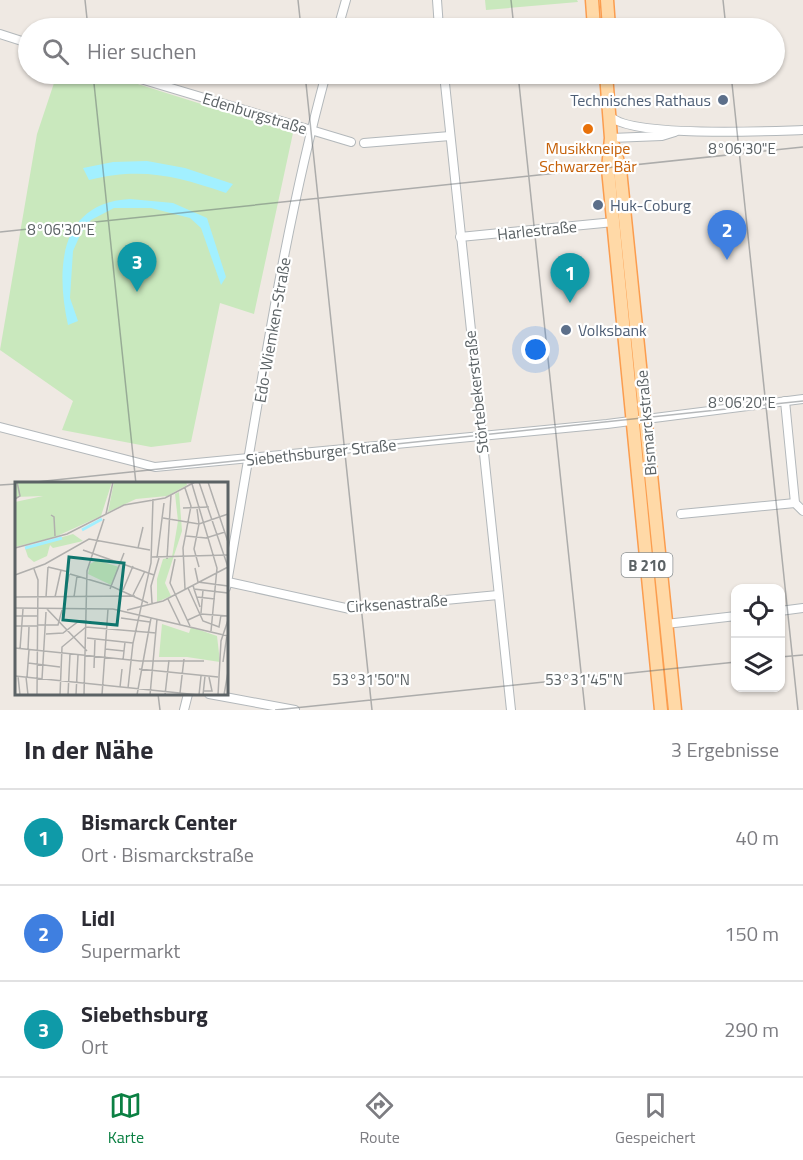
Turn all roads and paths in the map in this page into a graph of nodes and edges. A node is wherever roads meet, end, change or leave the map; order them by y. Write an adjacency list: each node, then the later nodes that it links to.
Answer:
1 (346, 0): 5 (street)
2 (436, 0): 6 (street)
3 (592, 0): 7 (main road)
4 (607, 0): 8 (main road)
5 (341, 18)
6 (438, 18)
7 (593, 18)
8 (608, 18)
9 (0, 34): 10 (street)
10 (18, 40)
11 (157, 84): 16 (street, Edenburgstraße)
12 (323, 84): 16 (street, Edo-Wiemken-Straße)
13 (445, 84): 19 (street, Störtebekerstraße)
14 (607, 84): 15 (main road, Bismarckstraße / B 210)
15 (609, 115): 18 (street); 20 (main road, Bismarckstraße / B 210)
16 (310, 130): 21 (street, Edenburgstraße); 30 (street, Edo-Wiemken-Straße)
17 (803, 130): 18 (street)
18 (677, 132): 20 (street)
19 (450, 136): 22 (street); 24 (street, Störtebekerstraße)
20 (611, 138): 23 (main road, Bismarckstraße / B 210); 27 (main road, Bismarckstraße / B 210)
21 (351, 142)
22 (364, 143)
23 (614, 222): 24 (street, Harlestraße); 27 (main road, Bismarckstraße / B 210)
24 (460, 237): 29 (street, Störtebekerstraße)
25 (803, 399): 26 (street, Siebethsburger Straße)
26 (785, 401): 27 (street, Siebethsburger Straße); 31 (street)
27 (639, 419): 29 (street, Siebethsburger Straße); 40 (main road, Bismarckstraße / B 210); 46 (main road, Bismarckstraße / B 210)
28 (0, 427): 30 (street, Siebethsburger Straße)
29 (481, 436): 30 (street, Siebethsburger Straße); 36 (street, Störtebekerstraße)
30 (249, 460): 34 (street, Edo-Wiemken-Straße)
31 (795, 503): 32 (street); 33 (street)
32 (803, 511)
33 (681, 514)
34 (228, 579)
35 (228, 585): 36 (street, Cirksenastraße)
36 (498, 595): 45 (street, Störtebekerstraße)
37 (803, 608): 38 (street)
38 (785, 610)
39 (731, 616): 40 (street)
40 (666, 624): 47 (main road, Bismarckstraße / B 210)
41 (188, 695): 43 (street)
42 (219, 695): 44 (street)
43 (184, 710)
44 (295, 710)
45 (510, 710)
46 (661, 710)
47 (675, 710)

